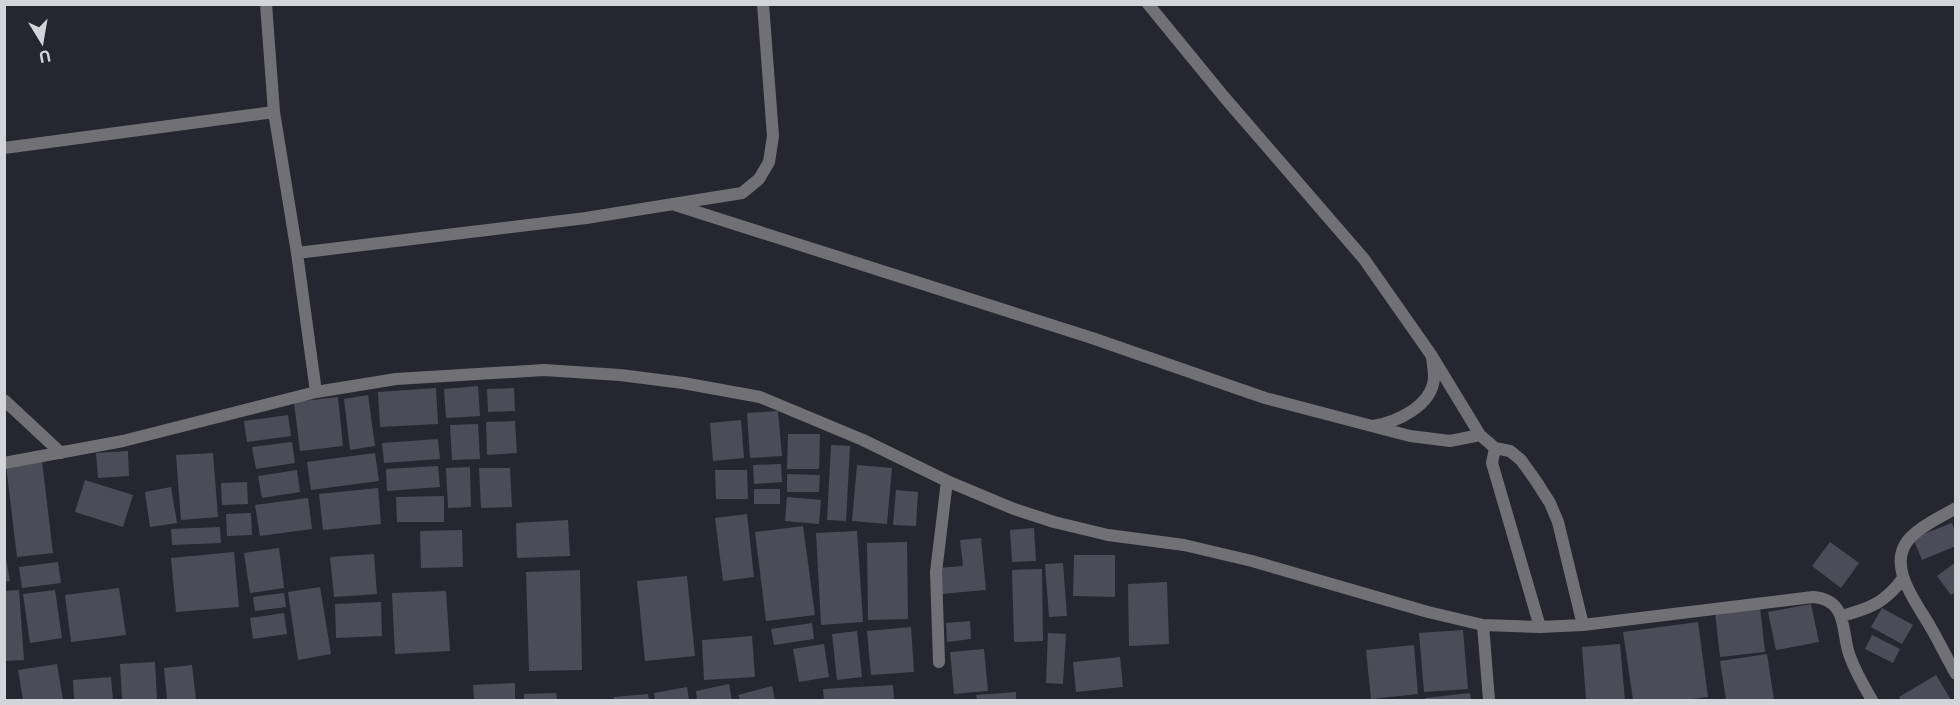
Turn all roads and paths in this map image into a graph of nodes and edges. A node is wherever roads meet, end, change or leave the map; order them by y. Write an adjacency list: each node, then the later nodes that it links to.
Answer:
1 (266, 4): 4 (street)
2 (763, 4): 6 (street)
3 (1148, 4): 8 (street)
4 (274, 112): 5 (street); 7 (street)
5 (4, 148)
6 (672, 204): 7 (street); 11 (street)
7 (297, 253): 9 (street)
8 (1432, 356): 11 (street); 12 (street)
9 (316, 392): 14 (street); 16 (street)
10 (4, 400): 14 (street)
11 (1369, 427): 12 (street)
12 (1480, 435): 13 (street)
13 (1495, 448): 21 (street); 22 (street)
14 (61, 453): 15 (street)
15 (4, 463)
16 (947, 481): 20 (street); 23 (street)
17 (1956, 508): 18 (street)
18 (1903, 578): 19 (street); 24 (street)
19 (1842, 616): 21 (street); 26 (street)
20 (1483, 625): 22 (street); 25 (street)
21 (1583, 625): 22 (street)
22 (1540, 627)
23 (939, 662)
24 (1956, 674)
25 (1489, 700)
26 (1872, 700)

